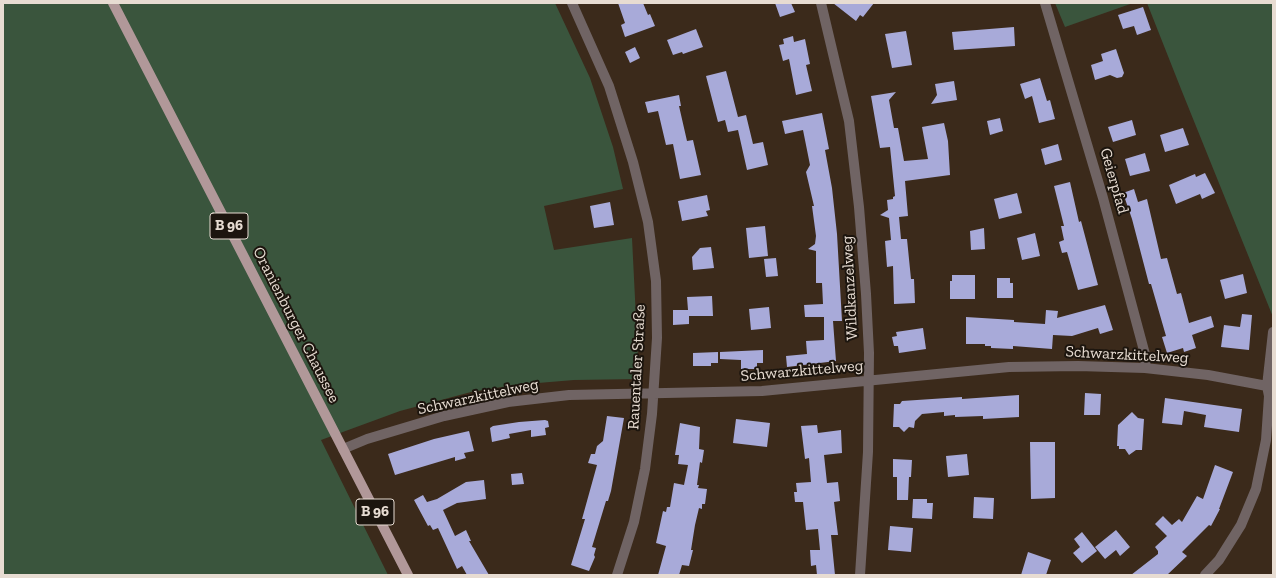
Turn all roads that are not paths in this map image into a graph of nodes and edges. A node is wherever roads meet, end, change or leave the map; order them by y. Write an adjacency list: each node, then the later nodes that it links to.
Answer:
1 (113, 3): 10 (main road, Oranienburger Chaussee / B 96)
2 (572, 3): 9 (street, Rauentaler Straße)
3 (821, 3): 7 (street, Wildkanzelweg)
4 (1045, 3): 6 (street, Geierpfad)
5 (1273, 332): 8 (street)
6 (1146, 368): 7 (street, Schwarzkittelweg); 8 (street, Schwarzkittelweg)
7 (869, 380): 9 (street, Schwarzkittelweg); 13 (street, Wildkanzelweg)
8 (1267, 387): 14 (street)
9 (654, 393): 10 (street, Schwarzkittelweg); 12 (street, Rauentaler Straße)
10 (343, 449): 11 (main road, Oranienburger Chaussee / B 96)
11 (408, 575)
12 (617, 575)
13 (860, 575)
14 (1205, 575)

